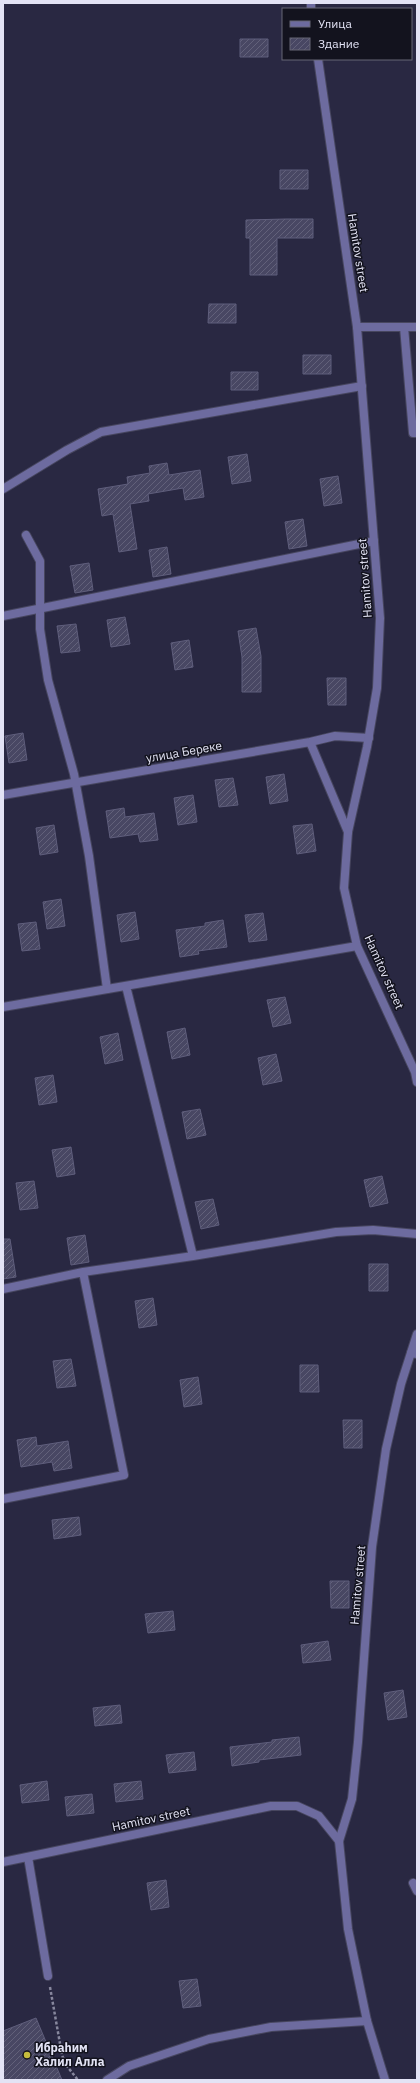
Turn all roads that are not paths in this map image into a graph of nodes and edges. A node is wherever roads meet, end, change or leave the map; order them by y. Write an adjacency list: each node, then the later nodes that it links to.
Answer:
1 (318, 60): 2 (street, Hamitov street)
2 (357, 327): 3 (street); 5 (street, Hamitov street)
3 (404, 327): 4 (street); 6 (street)
4 (417, 327)
5 (362, 386): 7 (street); 9 (street, Hamitov street)
6 (417, 433)
7 (3, 489)
8 (26, 535): 10 (street)
9 (374, 541): 10 (street); 12 (street, Hamitov street)
10 (40, 608): 11 (street); 14 (street)
11 (3, 616)
12 (369, 738): 13 (street, улица Береке); 16 (street, Hamitov street)
13 (310, 742): 14 (street, улица Береке); 16 (street)
14 (76, 782): 15 (street, улица Береке); 19 (street)
15 (3, 795)
16 (348, 832): 17 (street, Hamitov street)
17 (357, 946): 18 (street); 21 (street, Hamitov street)
18 (126, 986): 19 (street); 23 (street)
19 (107, 989): 20 (street)
20 (3, 1007)
21 (417, 1082)
22 (417, 1234): 23 (street)
23 (193, 1256): 24 (street)
24 (83, 1272): 25 (street); 28 (street)
25 (3, 1289)
26 (417, 1334): 27 (street, Hamitov street)
27 (414, 1354): 29 (street, Hamitov street)
28 (3, 1499)
29 (339, 1841): 30 (street, Hamitov street); 35 (street, Hamitov street)
30 (28, 1856): 31 (street, Hamitov street); 34 (street)
31 (3, 1862)
32 (413, 1883): 33 (street)
33 (417, 1891)
34 (48, 1976)
35 (367, 2021): 36 (street); 37 (street, Hamitov street)
36 (111, 2079)
37 (385, 2080)

